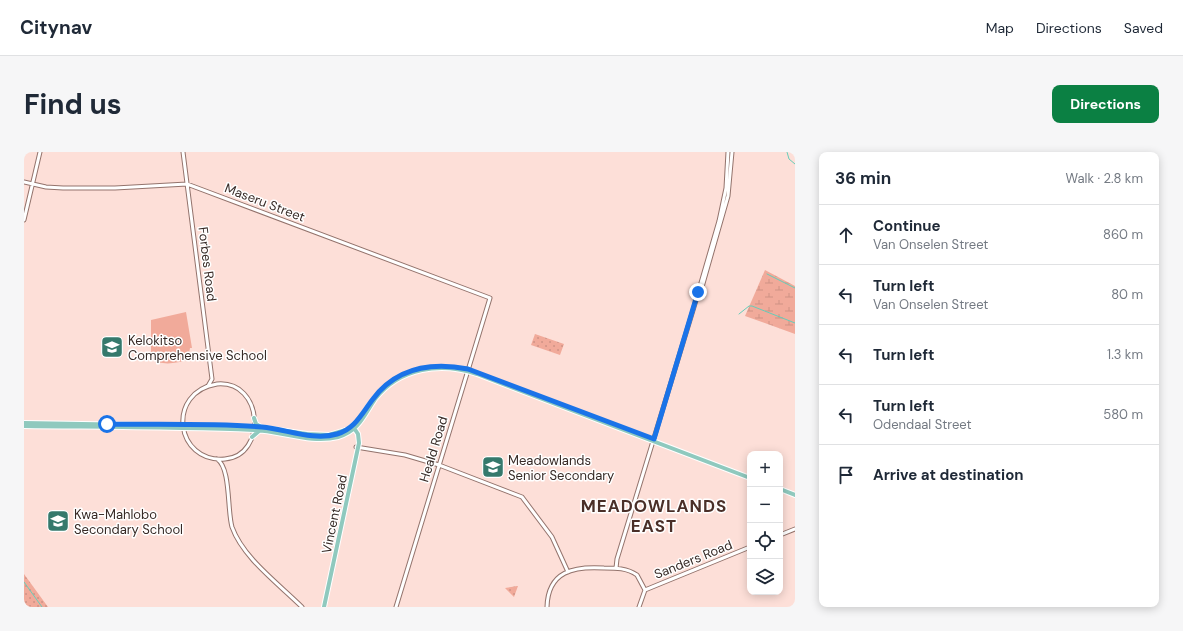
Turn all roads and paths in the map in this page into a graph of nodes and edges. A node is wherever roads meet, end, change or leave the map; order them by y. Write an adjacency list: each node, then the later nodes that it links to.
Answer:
1 (40, 152): 6 (street)
2 (183, 152): 7 (street, Forbes Road)
3 (728, 152): 9 (street)
4 (732, 152): 9 (street)
5 (24, 182): 6 (street, Maseru Street)
6 (32, 184): 7 (street, Maseru Street); 8 (street)
7 (188, 184): 10 (street, Maseru Street); 12 (street, Forbes Road)
8 (24, 220)
9 (698, 292): 25 (street)
10 (490, 298): 11 (street, Heald Road)
11 (468, 370): 17 (main road); 19 (main road); 25 (main road); 29 (street, Heald Road)
12 (212, 379): 13 (street); 14 (street)
13 (220, 384): 14 (street); 15 (street)
14 (208, 386): 18 (street)
15 (254, 418): 20 (street); 21 (main road)
16 (24, 424): 18 (main road)
17 (360, 424): 19 (main road); 23 (main road, Vincent Road)
18 (183, 427): 20 (main road); 28 (street)
19 (353, 428): 21 (main road); 22 (main road); 23 (main road)
20 (253, 429): 21 (main road); 24 (street)
21 (261, 429): 22 (main road); 24 (main road)
22 (348, 433): 23 (main road)
23 (357, 436): 26 (main road, Vincent Road)
24 (252, 437): 27 (street)
25 (654, 440): 31 (main road); 37 (street)
26 (357, 447): 29 (street); 41 (main road, Vincent Road)
27 (230, 458): 28 (street); 30 (street)
28 (217, 459): 30 (street)
29 (439, 465): 38 (street); 42 (street, Heald Road)
30 (224, 468): 40 (street)
31 (747, 476)
32 (783, 489): 33 (main road)
33 (795, 494)
34 (795, 529): 35 (street)
35 (783, 534)
36 (747, 548): 39 (street, Sanders Road)
37 (616, 568): 38 (street); 39 (street)
38 (568, 572): 43 (street)
39 (644, 590): 44 (street)
40 (302, 607)
41 (323, 607)
42 (396, 607)
43 (547, 607)
44 (639, 607)

